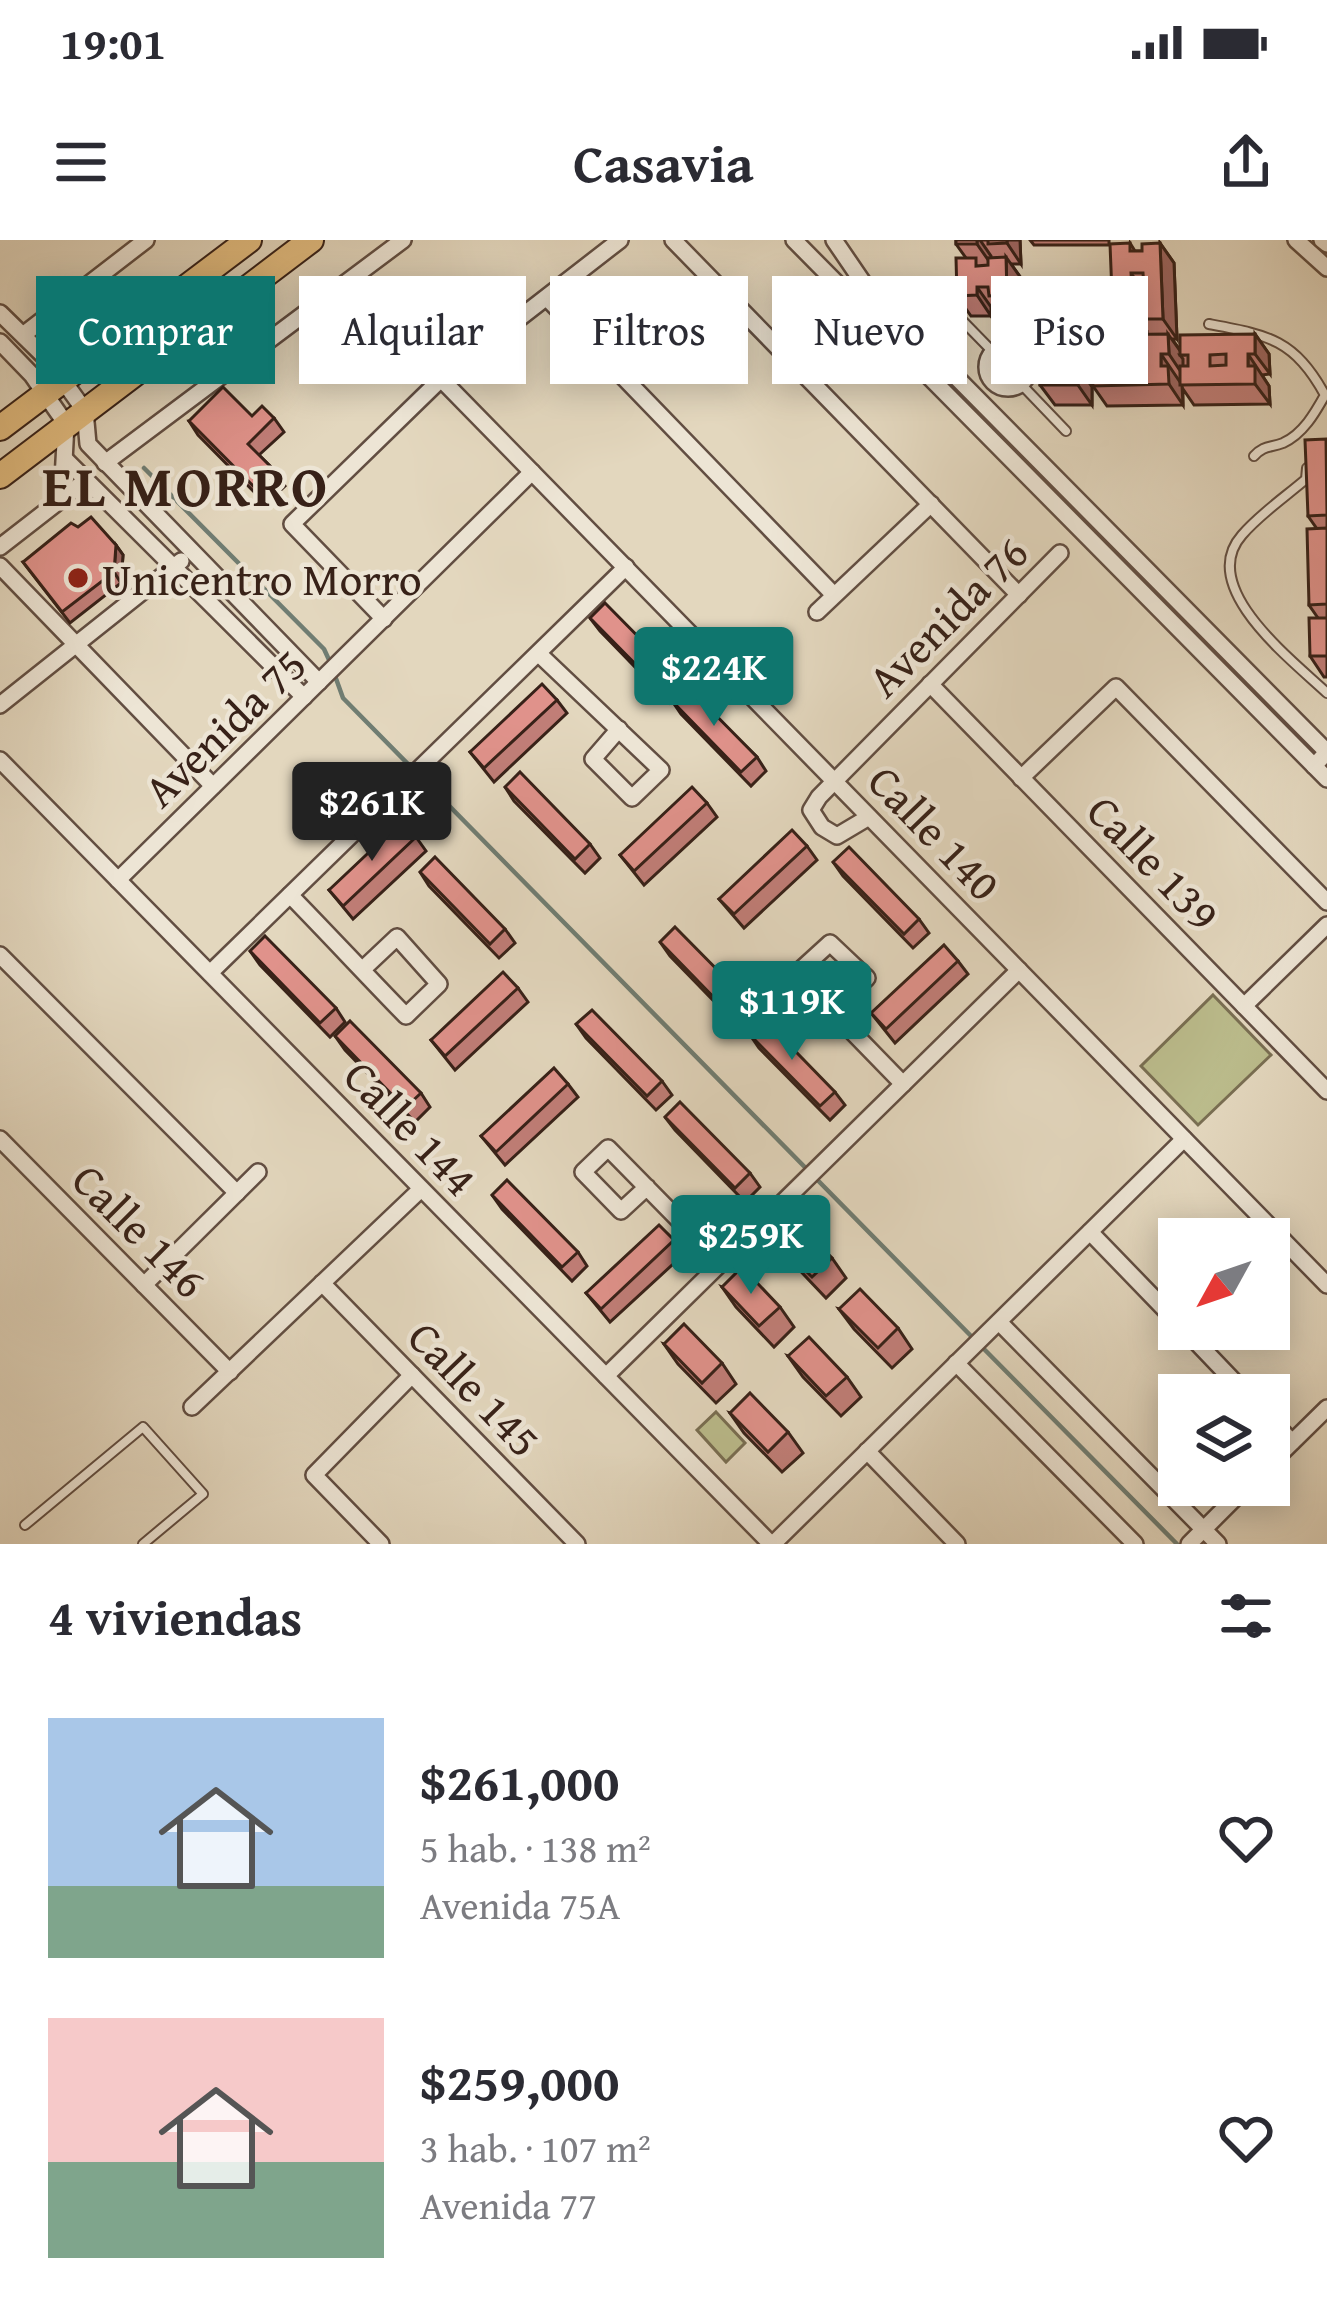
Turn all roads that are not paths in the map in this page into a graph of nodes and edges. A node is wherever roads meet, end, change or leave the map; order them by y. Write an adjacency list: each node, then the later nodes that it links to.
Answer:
1 (146, 240): 16 (street)
2 (249, 240): 24 (main road)
3 (311, 240): 27 (main road)
4 (403, 240): 32 (street)
5 (620, 240): 11 (street)
6 (673, 240): 38 (street)
7 (834, 240): 25 (street)
8 (1296, 240): 10 (street)
9 (800, 242): 26 (street)
10 (1327, 268)
11 (547, 298): 13 (street); 46 (street)
12 (0, 313): 16 (street)
13 (526, 314)
14 (1209, 324): 30 (lane)
15 (967, 325): 18 (lane)
16 (23, 335): 24 (street)
17 (2, 347): 24 (street)
18 (991, 350)
19 (991, 382): 25 (street)
20 (436, 384): 48 (street)
21 (446, 384): 34 (street, Calle 140)
22 (999, 384): 23 (street)
23 (1021, 384): 29 (lane)
24 (54, 386): 27 (street); 28 (main road)
25 (971, 393): 26 (street); 57 (street)
26 (956, 407): 59 (street)
27 (76, 417): 31 (street); 32 (street); 35 (main road)
28 (0, 428)
29 (1066, 431)
30 (1254, 456)
31 (66, 460): 36 (street); 37 (street)
32 (105, 463): 41 (street)
33 (1307, 463): 53 (lane)
34 (532, 472): 44 (street, Calle 140); 48 (street, Avenida 75)
35 (0, 476)
36 (85, 481): 37 (street); 43 (street)
37 (62, 498): 39 (street)
38 (931, 504): 45 (street); 46 (street)
39 (0, 547)
40 (1060, 553): 45 (street, Avenida 76)
41 (191, 554): 43 (street); 51 (street)
42 (0, 566): 49 (street)
43 (175, 566): 49 (street); 54 (street)
44 (626, 567): 50 (street); 62 (street, Calle 140)
45 (1019, 595): 52 (street, Avenida 76)
46 (834, 596): 47 (street)
47 (817, 612)
48 (384, 619): 51 (street, Avenida 75)
49 (74, 645): 55 (street); 63 (street)
50 (539, 654): 56 (street); 66 (street)
51 (328, 675): 54 (street, Avenida 75)
52 (930, 684): 60 (street, Calle 139); 62 (street, Avenida 76)
53 (1327, 693)
54 (304, 697): 63 (street, Avenida 75)
55 (0, 705)
56 (619, 729): 56 (street)
57 (1327, 752): 59 (street)
58 (0, 760): 65 (street, Calle 144)
59 (1314, 766): 61 (street)
60 (1021, 778): 67 (street); 73 (street, Calle 139)
61 (1327, 779)
62 (834, 781): 64 (street, Calle 140); 64 (street)
63 (214, 786): 65 (street, Avenida 75)
64 (869, 817): 71 (street, Calle 140)
65 (118, 880): 72 (street, Calle 144)
66 (290, 895): 70 (street); 72 (street)
67 (1327, 902)
68 (1327, 925): 73 (street)
69 (0, 955): 82 (street)
70 (362, 970): 70 (street)
71 (1019, 970): 75 (street); 78 (street, Calle 140)
72 (210, 973): 81 (street, Calle 144)
73 (1244, 1006): 76 (street, Calle 139)
74 (832, 1011): 74 (street); 75 (street)
75 (903, 1084): 84 (street)
76 (1327, 1090)
77 (0, 1139): 86 (street, Calle 146)
78 (1184, 1139): 83 (street); 87 (street, Calle 140)
79 (259, 1172): 82 (street)
80 (646, 1186): 84 (street)
81 (421, 1189): 85 (street); 95 (street, Calle 144)
82 (237, 1193): 86 (street)
83 (1090, 1232): 88 (street); 89 (street)
84 (721, 1263): 95 (street)
85 (322, 1283): 92 (street); 94 (street, Calle 145)
86 (144, 1285): 92 (street, Calle 146)
87 (1327, 1285)
88 (1158, 1303)
89 (999, 1322): 91 (street); 102 (street)
90 (1203, 1350): 93 (street)
91 (962, 1358): 99 (street); 108 (street)
92 (230, 1372): 96 (street)
93 (1227, 1374)
94 (412, 1375): 104 (street); 105 (street, Calle 145)
95 (606, 1376): 106 (street, Calle 144)
96 (192, 1407)
97 (1327, 1408): 98 (street)
98 (1292, 1442)
99 (867, 1451): 106 (street); 107 (street)
100 (1227, 1506): 102 (street)
101 (26, 1525): 103 (lane)
102 (1203, 1529): 109 (street); 110 (street)
103 (143, 1544)
104 (380, 1544)
105 (578, 1544)
106 (772, 1544)
107 (957, 1544)
108 (1135, 1544)
109 (1189, 1544)
110 (1218, 1544)

